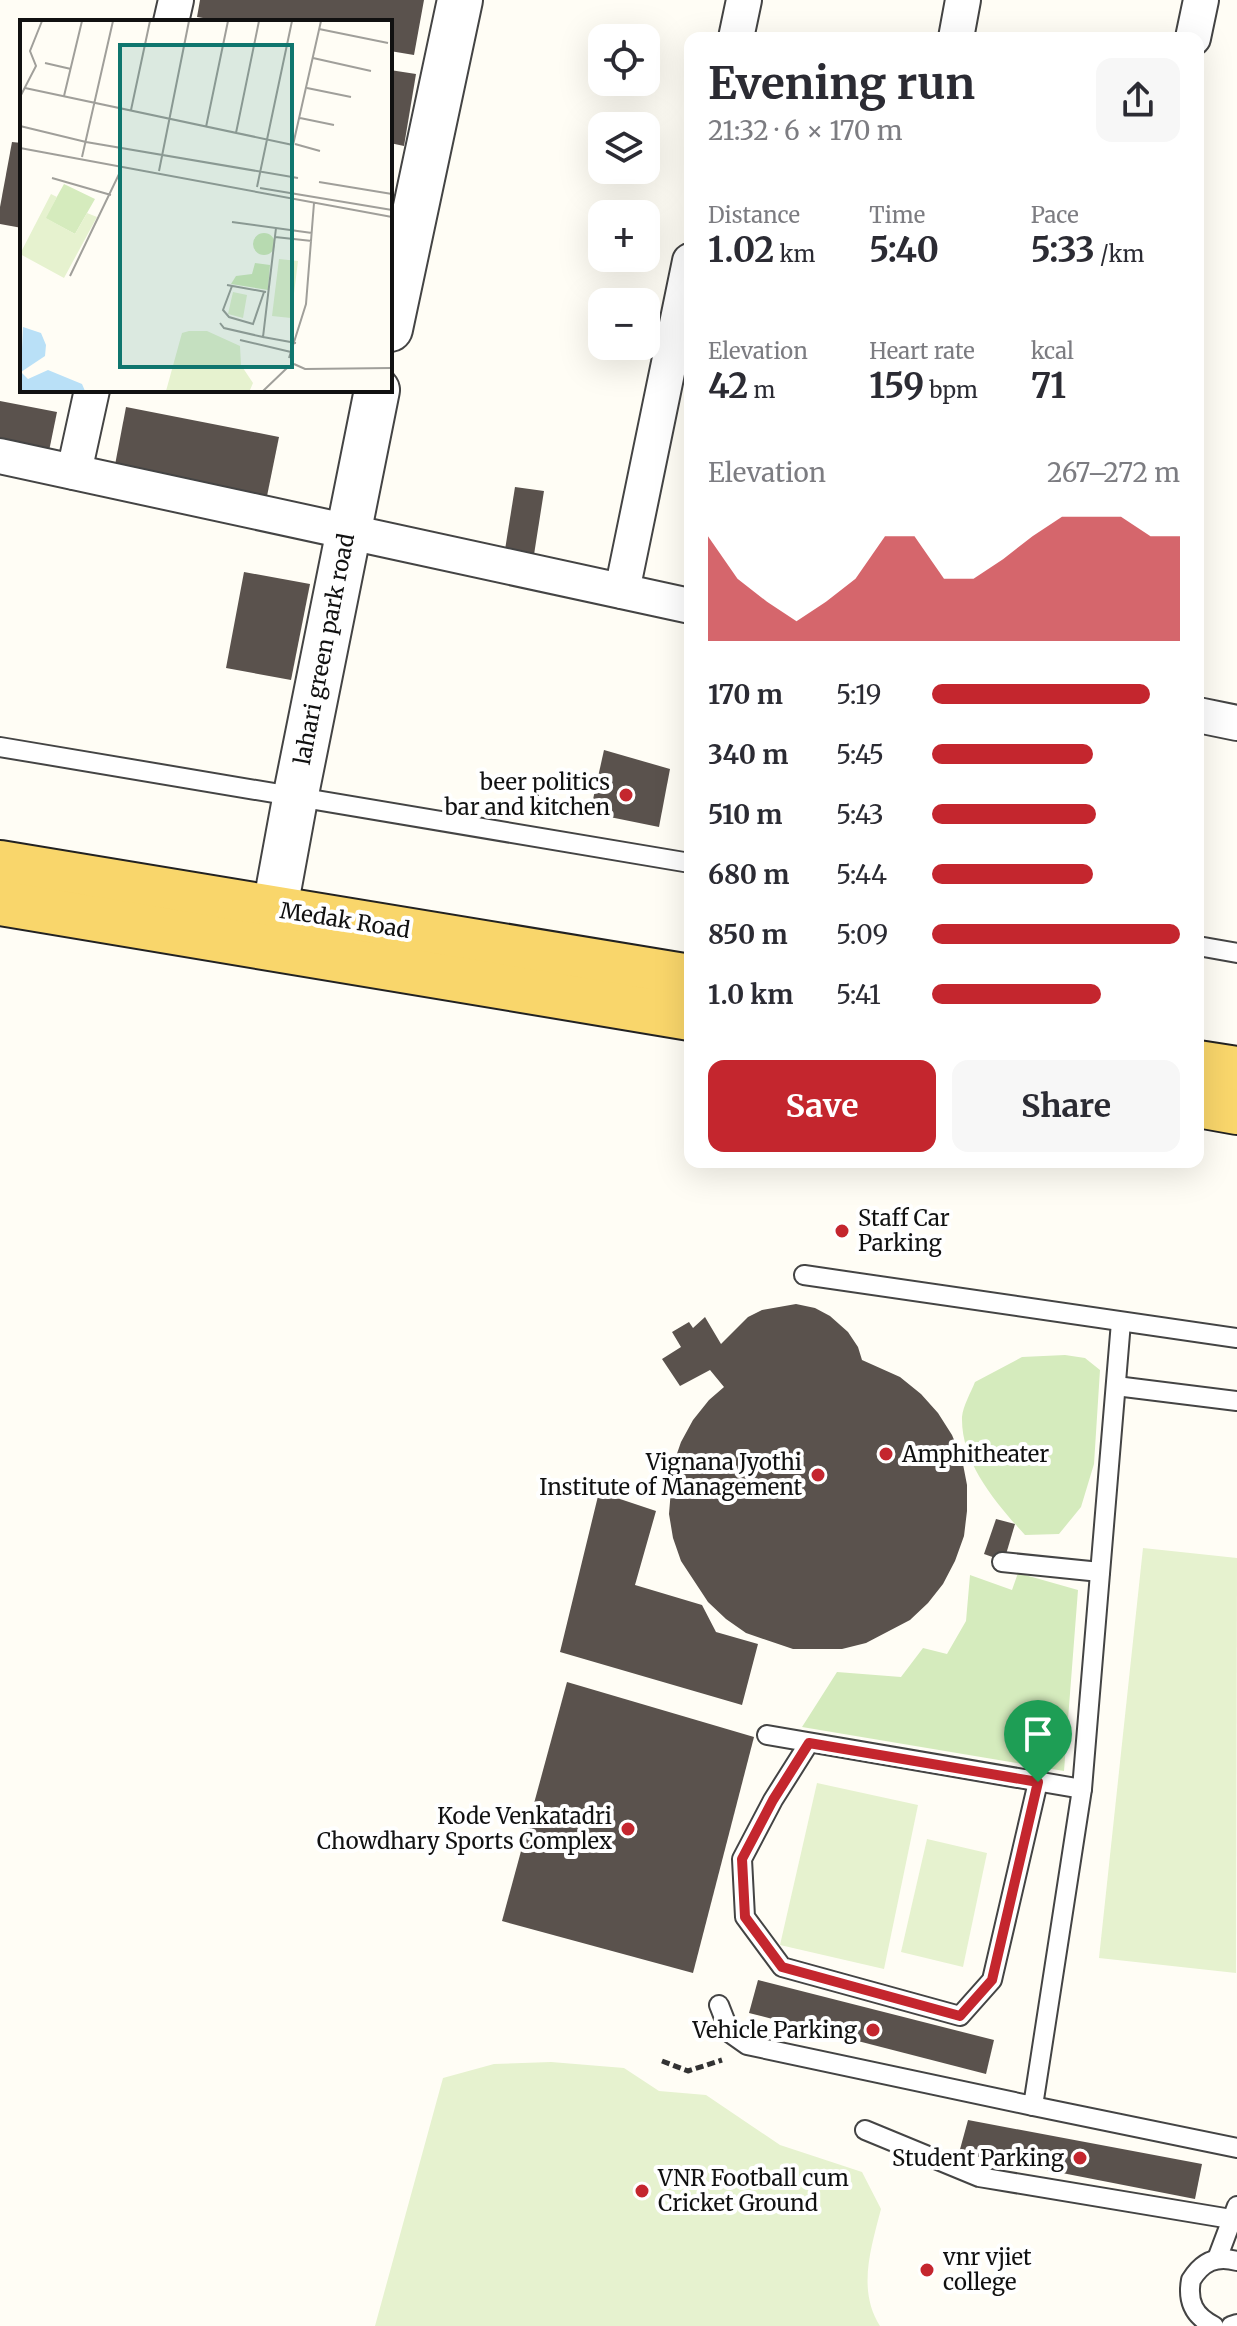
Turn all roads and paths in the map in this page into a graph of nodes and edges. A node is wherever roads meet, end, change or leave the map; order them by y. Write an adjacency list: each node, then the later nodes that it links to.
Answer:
1 (176, 0): 6 (street)
2 (460, 0): 11 (street)
3 (744, 0): 7 (street)
4 (963, 0): 8 (street)
5 (1201, 0): 9 (street)
6 (171, 20)
7 (737, 32)
8 (957, 32)
9 (1194, 32)
10 (684, 290): 17 (street)
11 (392, 320)
12 (92, 392): 15 (street)
13 (377, 392): 16 (street, lahari green park road)
14 (0, 456): 15 (street)
15 (74, 472): 16 (street)
16 (347, 531): 17 (street); 22 (street, lahari green park road)
17 (622, 591): 18 (street)
18 (684, 605)
19 (1204, 716): 20 (street)
20 (1237, 723)
21 (0, 747): 22 (lane)
22 (295, 799): 23 (lane); 25 (street, lahari green park road)
23 (684, 862)
24 (2, 897): 25 (main road, Medak Road); 29 (main road, Medak Road)
25 (275, 908): 28 (main road, Medak Road)
26 (1204, 947): 27 (lane)
27 (1237, 953)
28 (684, 976)
29 (684, 1017)
30 (1204, 1064): 31 (main road)
31 (1237, 1069)
32 (1204, 1106): 33 (main road)
33 (1237, 1112)
34 (804, 1275): 35 (lane)
35 (1121, 1322): 36 (lane); 37 (lane)
36 (1237, 1338)
37 (1116, 1386): 38 (lane); 40 (lane)
38 (1237, 1401)
39 (1002, 1562): 40 (lane)
40 (1100, 1572): 44 (lane)
41 (767, 1735): 42 (lane)
42 (809, 1743): 43 (lane); 43 (lane)
43 (1038, 1782): 44 (lane)
44 (1082, 1789): 48 (lane)
45 (719, 2005): 46 (lane)
46 (747, 2045): 47 (path); 48 (lane)
47 (662, 2061)
48 (1033, 2106): 50 (lane)
49 (865, 2130): 51 (lane)
50 (1237, 2148)
51 (1234, 2213): 52 (lane)
52 (1217, 2259): 53 (lane); 55 (lane)
53 (1237, 2261)
54 (1237, 2324): 56 (lane)
55 (1211, 2325)
56 (1231, 2326)

